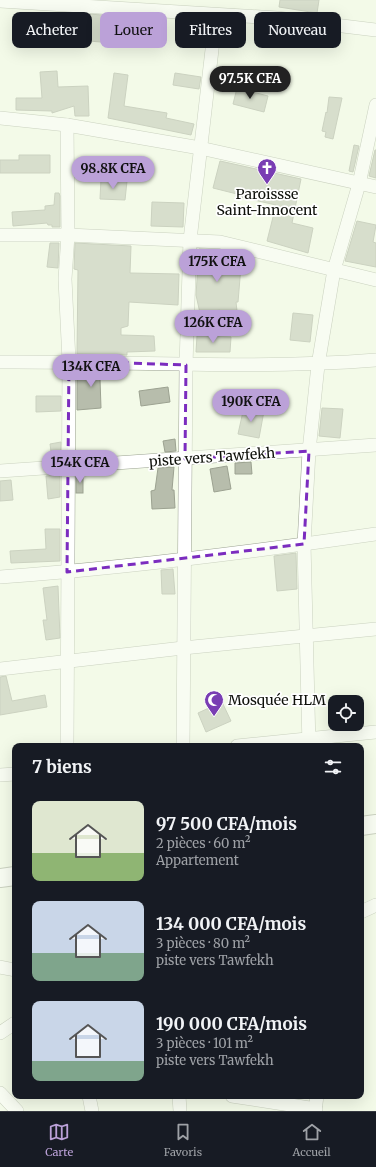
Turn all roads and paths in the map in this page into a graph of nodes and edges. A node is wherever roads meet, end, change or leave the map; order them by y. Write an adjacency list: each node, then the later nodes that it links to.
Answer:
1 (0, 1): 2 (street)
2 (175, 12)
3 (246, 16): 4 (street)
4 (376, 30)
5 (212, 48): 9 (street)
6 (376, 105): 10 (street)
7 (0, 118): 8 (street)
8 (67, 125): 9 (street); 13 (street)
9 (200, 148): 10 (street); 14 (street)
10 (359, 184): 11 (street); 15 (street)
11 (376, 187)
12 (0, 235): 13 (street)
13 (68, 235): 14 (street); 19 (street)
14 (190, 240): 15 (street); 20 (street)
15 (334, 270): 16 (street); 21 (street)
16 (376, 280)
17 (376, 360): 21 (street)
18 (0, 362): 19 (street)
19 (69, 362): 20 (street); 25 (street)
20 (186, 365): 21 (street); 24 (street)
21 (318, 365): 23 (street)
22 (376, 445): 23 (street, piste vers Tawfekh)
23 (309, 451): 24 (street, piste vers Tawfekh); 28 (street)
24 (185, 459): 25 (street, piste vers Tawfekh); 29 (street)
25 (69, 466): 26 (street, piste vers Tawfekh); 30 (street)
26 (0, 471)
27 (376, 534): 28 (street)
28 (304, 544): 29 (street); 33 (street)
29 (184, 559): 30 (street); 34 (street)
30 (67, 572): 31 (street); 35 (street)
31 (0, 577)
32 (376, 629): 33 (street)
33 (305, 635): 34 (street); 38 (street)
34 (183, 648): 35 (street); 40 (street)
35 (67, 662): 36 (street); 39 (street)
36 (0, 669)
37 (376, 732): 38 (street)
38 (309, 742): 41 (street)
39 (67, 743)
40 (183, 743)
41 (291, 743)
42 (12, 774): 43 (street)
43 (0, 776)
44 (376, 824): 45 (street)
45 (364, 826)
46 (12, 876): 47 (street)
47 (0, 878)
48 (376, 905): 49 (street)
49 (364, 911)
50 (0, 967): 51 (street)
51 (12, 969)
52 (12, 1025): 53 (street)
53 (0, 1033)
54 (2, 1095): 59 (street); 60 (street)
55 (90, 1099): 61 (street)
56 (179, 1099): 62 (street)
57 (260, 1099): 58 (street)
58 (316, 1105)
59 (2, 1111)
60 (17, 1111)
61 (92, 1111)
62 (180, 1111)

